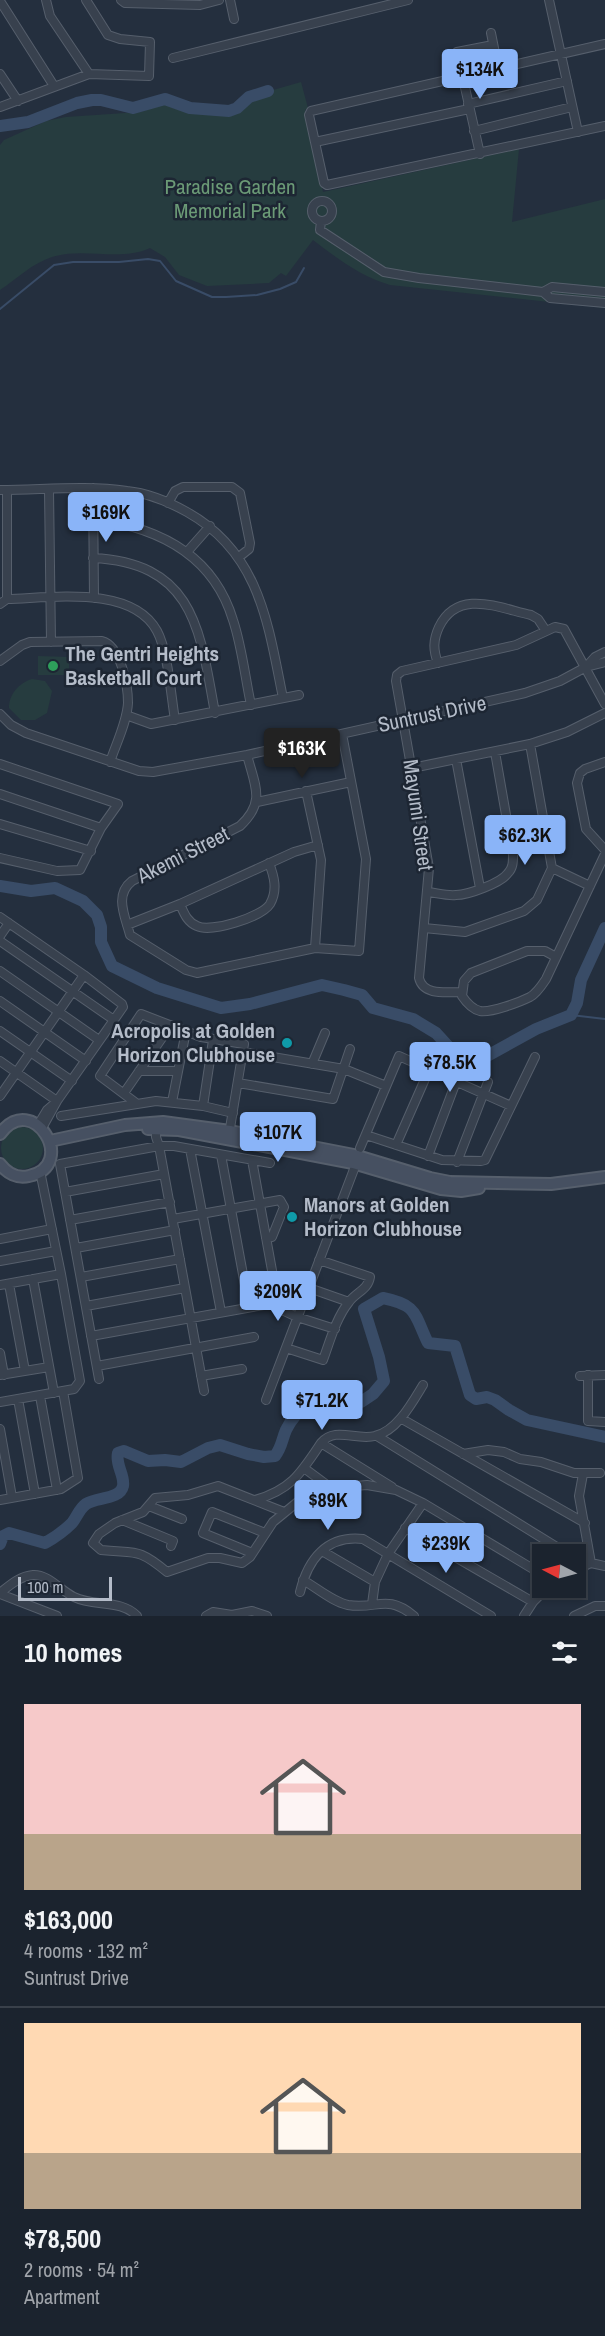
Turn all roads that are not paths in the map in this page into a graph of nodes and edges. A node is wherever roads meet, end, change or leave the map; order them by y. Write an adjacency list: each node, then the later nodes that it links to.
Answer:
1 (46, 0): 17 (street)
2 (86, 0): 17 (street)
3 (121, 0): 4 (street)
4 (219, 0)
5 (230, 0): 9 (street)
6 (408, 0): 14 (street)
7 (549, 0): 13 (street)
8 (0, 1): 20 (street)
9 (234, 19)
10 (491, 33): 12 (street)
11 (605, 44): 13 (street)
12 (493, 45): 15 (street); 18 (street)
13 (561, 54): 15 (street); 19 (street)
14 (173, 58)
15 (498, 68): 18 (street)
16 (0, 74): 21 (street)
17 (88, 74): 20 (street)
18 (462, 77): 22 (street); 28 (street)
19 (567, 81): 22 (street); 24 (street)
20 (54, 86): 21 (street)
21 (18, 100): 23 (street)
22 (469, 106): 26 (street); 28 (street)
23 (0, 107)
24 (572, 107): 26 (street); 27 (street)
25 (605, 126): 27 (street)
26 (474, 131): 29 (street)
27 (578, 132): 29 (street)
28 (315, 142): 29 (street)
29 (480, 154)
30 (321, 221): 31 (street)
31 (543, 292): 32 (street); 33 (street)
32 (605, 292)
33 (605, 303)
34 (93, 488): 36 (street); 37 (street); 38 (street)
35 (4, 490): 36 (street); 39 (street)
36 (49, 490): 45 (street)
37 (168, 503): 40 (street); 42 (street)
38 (93, 519): 41 (street); 43 (street)
39 (4, 521): 44 (street)
40 (210, 526): 41 (street); 42 (street)
41 (187, 552): 59 (street)
42 (239, 557): 57 (street)
43 (93, 558): 46 (street); 60 (street)
44 (4, 559): 47 (street)
45 (50, 598): 46 (street); 47 (street); 50 (street)
46 (94, 598): 64 (street)
47 (8, 599): 48 (street)
48 (0, 604)
49 (546, 631): 54 (street); 54 (street); 55 (street)
50 (51, 642): 52 (street); 63 (street)
51 (605, 652): 55 (street, Suntrust Drive)
52 (0, 661)
53 (605, 662): 55 (street, Suntrust Drive)
54 (438, 663): 65 (street, Mayumi Street)
55 (586, 667): 58 (street); 65 (street, Suntrust Drive)
56 (299, 695): 57 (street)
57 (283, 698): 59 (street)
58 (605, 704)
59 (251, 705): 60 (street)
60 (215, 713): 64 (street)
61 (605, 713): 67 (street)
62 (0, 714): 71 (street, Suntrust Drive)
63 (126, 715): 64 (street); 71 (street)
64 (175, 720)
65 (404, 721): 66 (street, Suntrust Drive); 74 (street, Mayumi Street)
66 (342, 734): 69 (street, Suntrust Drive); 75 (street)
67 (530, 744): 68 (street); 86 (street)
68 (495, 752): 70 (street); 88 (street)
69 (247, 754): 71 (street, Suntrust Drive); 78 (street)
70 (456, 759): 74 (street); 88 (street)
71 (110, 762)
72 (605, 762): 83 (street)
73 (0, 764): 80 (street)
74 (412, 768): 89 (street, Mayumi Street)
75 (351, 782): 76 (street); 96 (street, Akemi Street)
76 (306, 791): 78 (street); 81 (street)
77 (0, 794): 80 (street)
78 (257, 802): 93 (street, Akemi Street)
79 (0, 824): 82 (street)
80 (101, 828): 82 (street)
81 (318, 845): 85 (street); 96 (street)
82 (91, 850): 84 (street)
83 (605, 852): 87 (street)
84 (0, 858)
85 (269, 863): 90 (street); 90 (street)
86 (552, 868): 87 (street); 94 (street)
87 (590, 886): 97 (street)
88 (480, 888): 89 (street)
89 (428, 892): 94 (street, Mayumi Street)
90 (180, 904): 93 (street)
91 (0, 917): 92 (street)
92 (9, 923): 95 (street); 99 (street)
93 (127, 925): 96 (street, Akemi Street)
94 (424, 928): 101 (street, Mayumi Street)
95 (0, 939): 100 (street)
96 (315, 948)
97 (556, 957): 101 (street); 101 (street)
98 (0, 971): 103 (street)
99 (84, 975): 100 (street); 104 (street)
100 (73, 992): 103 (street); 104 (street)
101 (461, 992)
102 (0, 1001): 108 (street)
103 (58, 1012): 108 (street); 110 (street)
104 (114, 1020): 110 (street)
105 (171, 1025): 107 (street); 121 (street); 130 (street)
106 (0, 1031): 113 (street)
107 (186, 1031): 111 (street); 122 (street)
108 (45, 1032): 113 (street); 117 (street)
109 (325, 1033): 118 (street)
110 (99, 1040): 117 (street)
111 (213, 1040): 114 (street); 135 (street)
112 (350, 1049): 119 (street)
113 (31, 1052): 123 (street); 124 (street)
114 (243, 1052): 118 (street); 127 (street)
115 (535, 1057): 136 (street)
116 (0, 1061): 123 (street)
117 (86, 1061): 124 (street)
118 (312, 1064): 119 (street)
119 (344, 1069): 127 (street); 128 (street)
120 (429, 1070): 125 (street); 128 (street); 145 (street)
121 (139, 1071): 122 (street); 130 (street)
122 (178, 1071): 133 (street)
123 (16, 1072): 129 (street); 132 (street)
124 (72, 1081): 132 (street)
125 (456, 1082): 131 (street); 150 (street)
126 (488, 1082): 131 (street)
127 (238, 1083): 137 (street)
128 (386, 1086): 143 (street)
129 (1, 1093)
130 (124, 1093): 134 (street)
131 (482, 1094): 136 (street); 152 (street)
132 (57, 1101): 140 (street)
133 (172, 1102): 134 (street); 135 (street)
134 (136, 1103): 138 (street)
135 (203, 1106): 137 (street)
136 (511, 1106): 152 (street)
137 (233, 1113): 142 (street)
138 (61, 1116)
139 (159, 1125): 142 (street); 144 (street); 146 (street)
140 (40, 1127): 141 (street); 144 (street)
141 (0, 1133)
142 (229, 1135): 155 (street); 159 (street)
143 (366, 1135): 145 (street); 147 (street)
144 (51, 1145): 156 (street)
145 (396, 1145): 150 (street)
146 (159, 1146): 148 (street); 157 (street); 160 (street)
147 (360, 1148)
148 (190, 1149): 149 (street); 164 (street)
149 (221, 1155): 151 (street); 163 (street)
150 (428, 1156): 152 (street)
151 (252, 1160): 153 (street); 162 (street)
152 (457, 1162)
153 (270, 1163)
154 (0, 1164): 156 (street)
155 (356, 1164): 159 (street); 174 (street)
156 (40, 1171): 167 (street)
157 (164, 1174): 160 (street); 161 (street)
158 (605, 1177): 159 (street)
159 (493, 1183)
160 (65, 1192): 166 (street)
161 (170, 1202): 165 (street); 166 (street)
162 (260, 1203): 163 (street); 169 (street); 169 (street)
163 (231, 1208): 164 (street); 186 (street)
164 (203, 1214): 165 (street); 187 (street)
165 (173, 1219): 168 (street)
166 (70, 1220): 171 (street)
167 (52, 1229): 170 (street); 172 (street)
168 (175, 1230): 171 (street); 173 (street)
169 (266, 1238): 184 (street)
170 (0, 1239)
171 (75, 1248): 177 (street)
172 (56, 1251): 175 (street); 176 (street)
173 (180, 1259): 177 (street); 181 (street)
174 (319, 1260): 182 (street); 183 (street)
175 (0, 1261)
176 (61, 1274): 178 (street); 205 (street)
177 (81, 1277): 185 (street)
178 (33, 1279): 179 (street); 196 (street)
179 (9, 1284): 180 (street); 199 (street)
180 (0, 1285)
181 (185, 1288): 185 (street); 189 (street)
182 (309, 1288): 183 (street); 188 (street)
183 (349, 1302): 190 (street)
184 (268, 1304): 186 (street); 188 (street)
185 (86, 1306): 191 (street)
186 (249, 1307): 187 (street)
187 (221, 1312): 189 (street)
188 (297, 1317): 190 (street); 193 (street)
189 (191, 1318): 191 (street); 194 (street)
190 (335, 1329): 193 (street)
191 (91, 1336): 197 (street)
192 (254, 1337): 194 (street)
193 (286, 1347): 210 (street)
194 (196, 1348): 197 (street); 202 (street)
195 (0, 1353): 200 (street)
196 (49, 1366): 199 (street); 207 (street)
197 (97, 1366): 203 (street)
198 (242, 1369): 202 (street)
199 (25, 1371): 200 (street)
200 (2, 1375)
201 (605, 1375): 213 (street)
202 (201, 1376): 206 (street)
203 (99, 1379)
204 (423, 1385): 212 (street)
205 (63, 1391): 207 (street); 222 (street)
206 (204, 1391)
207 (54, 1393): 208 (street)
208 (40, 1396): 209 (street); 222 (street)
209 (18, 1399): 211 (street); 224 (street)
210 (266, 1400)
211 (0, 1402)
212 (402, 1419): 215 (street); 217 (street)
213 (605, 1422)
214 (0, 1429): 225 (street)
215 (377, 1436): 216 (street); 236 (street)
216 (321, 1443): 218 (street); 223 (street)
217 (463, 1454): 220 (street); 233 (street)
218 (304, 1468): 221 (street); 227 (street)
219 (600, 1473): 220 (street)
220 (583, 1474): 233 (street)
221 (331, 1488): 223 (street); 230 (street)
222 (57, 1490): 224 (street)
223 (396, 1490): 228 (street)
224 (35, 1494): 225 (street)
225 (12, 1497): 226 (street)
226 (0, 1500)
227 (255, 1500): 229 (street); 230 (street)
228 (423, 1503): 234 (street); 243 (street)
229 (148, 1506): 231 (street); 232 (street)
230 (284, 1512): 235 (street)
231 (182, 1519)
232 (122, 1520): 237 (street); 239 (street)
233 (585, 1523): 241 (street)
234 (405, 1528): 240 (street); 249 (street)
235 (265, 1533): 239 (street); 239 (street)
236 (552, 1544)
237 (171, 1546)
238 (322, 1551): 240 (street); 244 (street); 245 (street)
239 (252, 1553)
240 (388, 1554): 245 (street); 257 (street)
241 (588, 1564): 242 (street)
242 (605, 1566)
243 (532, 1568)
244 (303, 1580): 246 (street); 250 (street)
245 (375, 1582): 250 (street)
246 (300, 1592)
247 (0, 1593): 252 (street); 253 (street)
248 (537, 1598): 249 (street)
249 (533, 1602): 258 (street)
250 (372, 1604): 256 (street)
251 (605, 1606): 259 (street)
252 (57, 1616)
253 (137, 1616)
254 (206, 1616): 255 (street)
255 (267, 1616)
256 (414, 1616)
257 (491, 1616)
258 (524, 1616)
259 (574, 1616)

